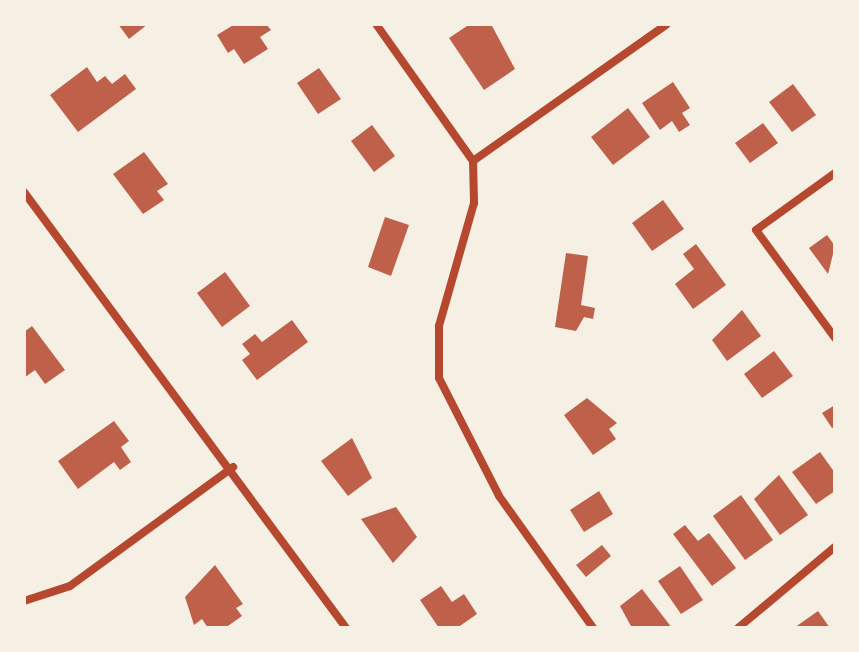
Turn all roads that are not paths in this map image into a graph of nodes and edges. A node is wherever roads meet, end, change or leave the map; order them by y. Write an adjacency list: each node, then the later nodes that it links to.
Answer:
1 (376, 24): 3 (street)
2 (667, 24): 3 (street)
3 (473, 161): 11 (street)
4 (835, 173): 6 (street)
5 (24, 192): 7 (street)
6 (835, 338)
7 (233, 467): 9 (street); 10 (street)
8 (835, 547): 12 (street)
9 (24, 601)
10 (346, 628)
11 (593, 628)
12 (738, 628)

